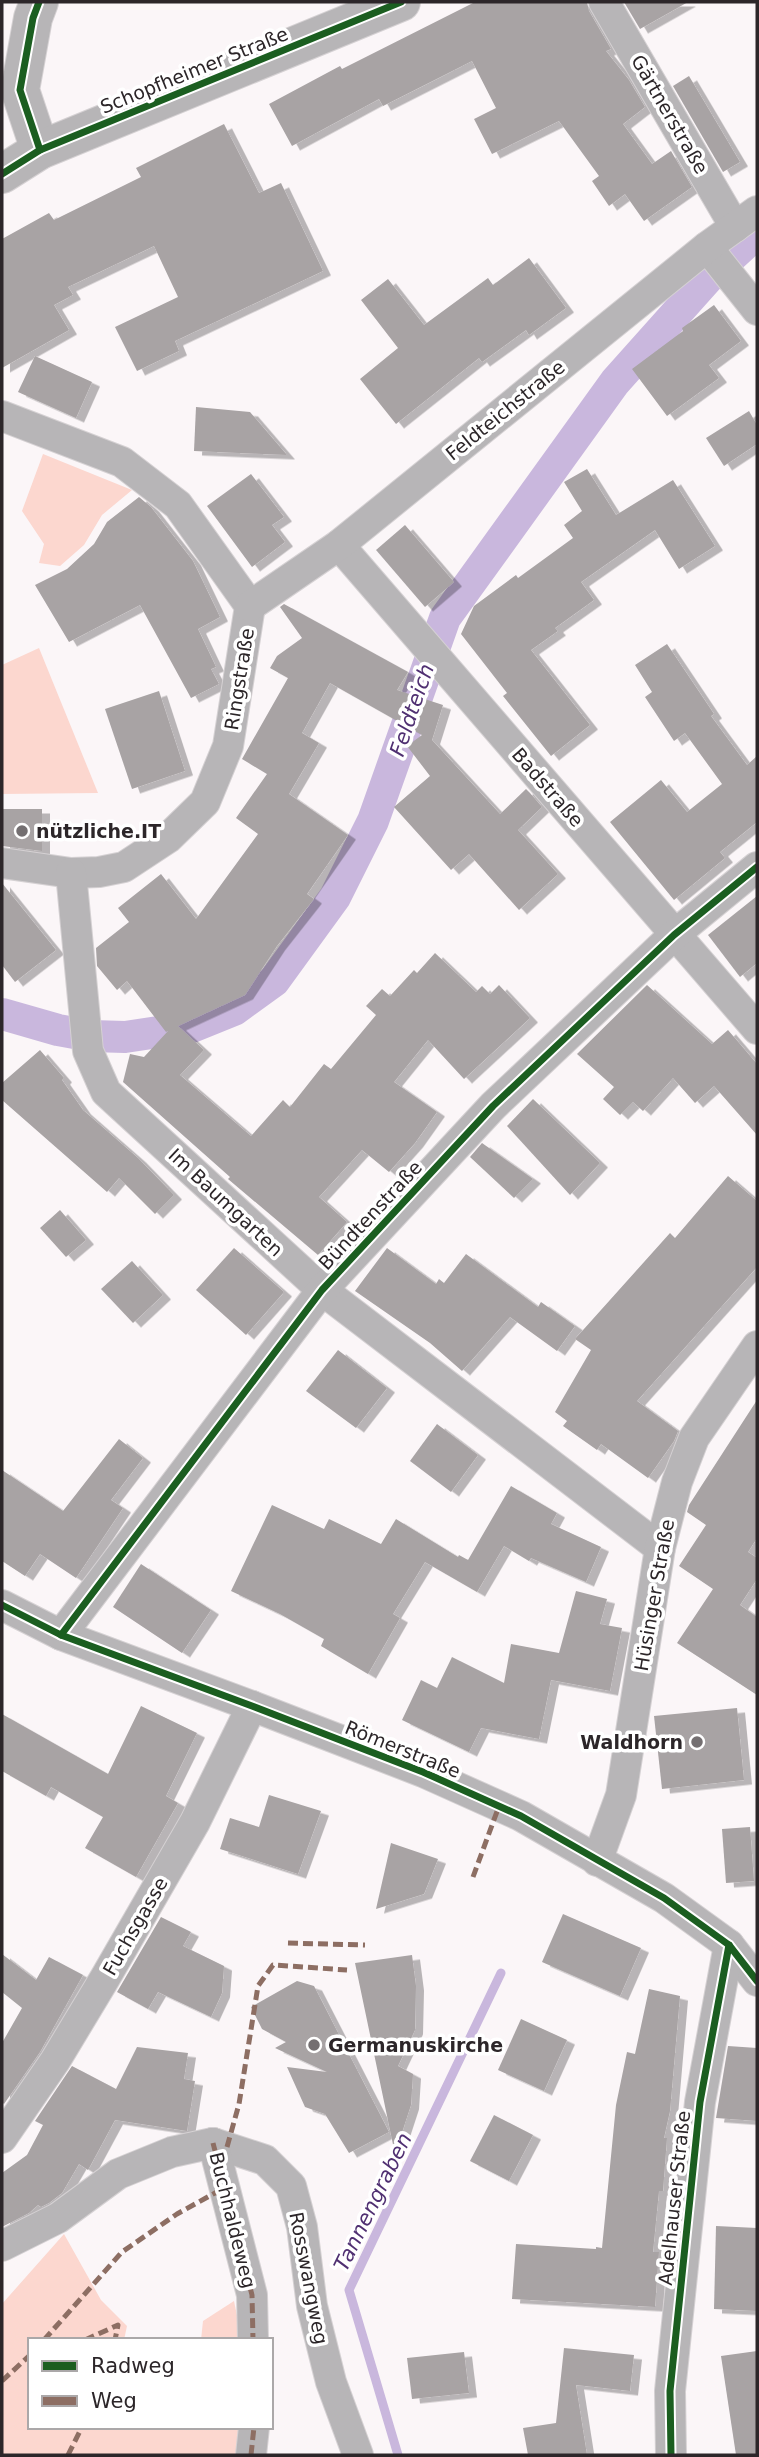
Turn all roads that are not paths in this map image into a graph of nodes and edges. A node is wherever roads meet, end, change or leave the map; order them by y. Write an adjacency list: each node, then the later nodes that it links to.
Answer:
1 (38, 2): 4 (main road)
2 (401, 2): 4 (main road, Schopfheimer Straße)
3 (604, 2): 6 (street, Gärtnerstraße)
4 (40, 149): 5 (main road, Schopfheimer Straße)
5 (2, 174)
6 (746, 219): 7 (street, Feldteichstraße)
7 (717, 260): 8 (street); 10 (street, Feldteichstraße)
8 (757, 310)
9 (2, 416): 11 (street, Ringstraße)
10 (339, 545): 11 (street, Feldteichstraße); 15 (street, Badstraße)
11 (250, 606): 14 (street, Ringstraße)
12 (2, 863): 14 (street, Ringstraße)
13 (757, 867): 15 (street, Bündtenstraße)
14 (71, 873): 17 (street, Im Baumgarten)
15 (674, 935): 16 (street, Badstraße); 17 (street, Bündtenstraße)
16 (757, 1030)
17 (322, 1290): 19 (street, Im Baumgarten); 21 (street, Bündtenstraße)
18 (757, 1346): 19 (street, Hüsinger Straße)
19 (660, 1548): 23 (street, Hüsinger Straße)
20 (2, 1605): 21 (street, Römerstraße)
21 (61, 1635): 22 (street, Römerstraße)
22 (252, 1706): 23 (street, Römerstraße); 26 (street, Fuchsgasse)
23 (597, 1861): 24 (street, Römerstraße)
24 (729, 1945): 25 (street, Römerstraße); 31 (street, Adelhauser Straße)
25 (757, 1982)
26 (2, 2138)
27 (213, 2143): 28 (street); 29 (street, Buchhaldeweg); 33 (street, Rosswangweg)
28 (2, 2246)
29 (253, 2338)
30 (254, 2429): 32 (street)
31 (669, 2454)
32 (251, 2455)
33 (358, 2455)

